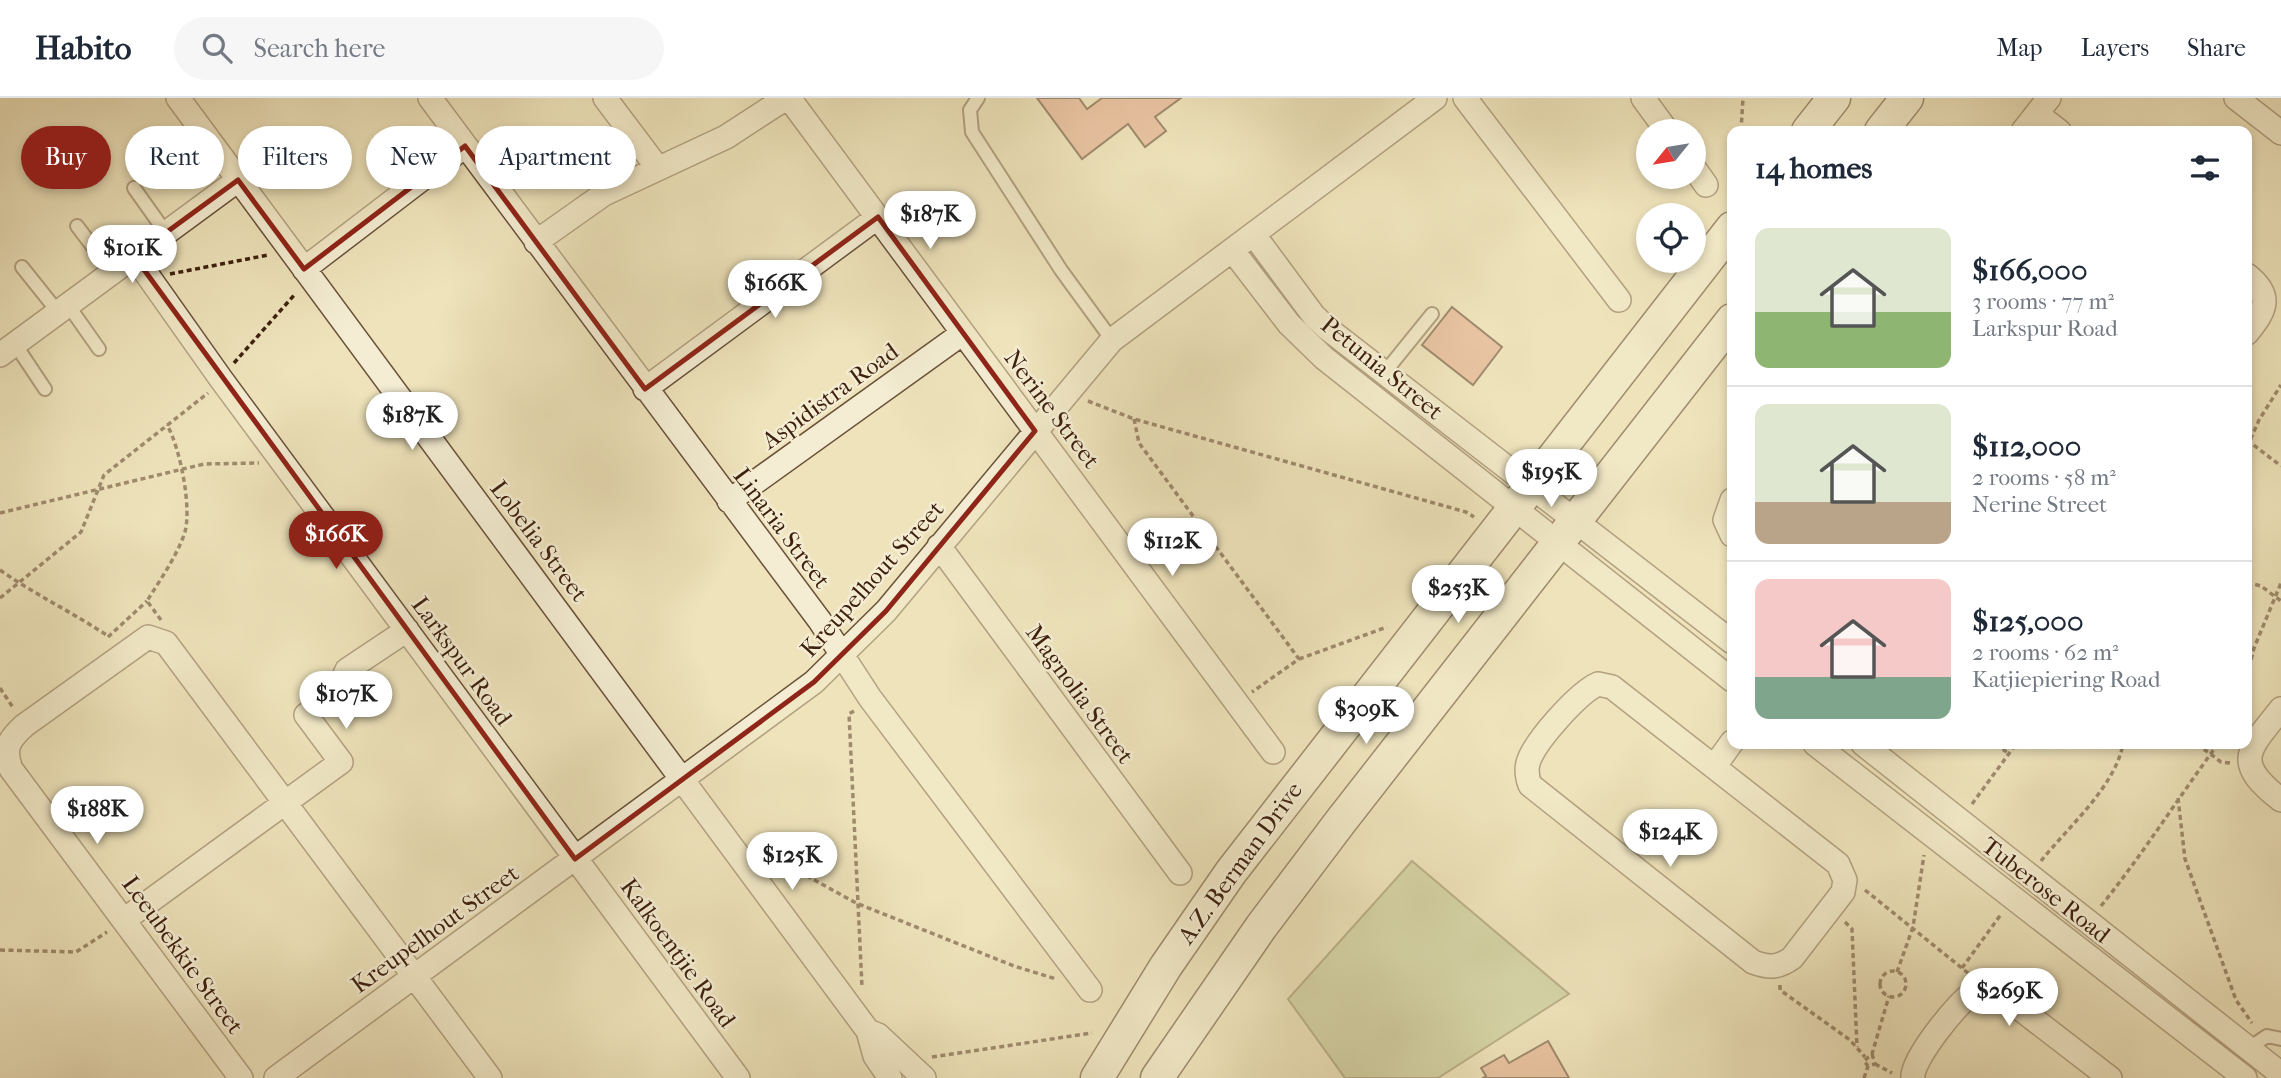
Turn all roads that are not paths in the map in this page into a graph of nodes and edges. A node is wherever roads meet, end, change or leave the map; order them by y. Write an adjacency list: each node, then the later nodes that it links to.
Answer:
1 (178, 98): 20 (street, Lobelia Street)
2 (430, 98): 18 (street, Linaria Street)
3 (606, 98): 19 (street)
4 (788, 98): 19 (street); 23 (street, Nerine Street)
5 (978, 98): 41 (lane)
6 (1435, 98): 27 (street, Kreupelhout Street)
7 (1465, 98): 35 (street)
8 (1643, 98): 13 (street)
9 (1834, 98): 14 (main road)
10 (1907, 98): 15 (main road)
11 (2236, 98): 17 (street)
12 (2036, 114): 16 (street)
13 (1658, 119)
14 (1812, 126)
15 (1885, 126)
16 (2052, 126)
17 (2281, 133)
18 (466, 146): 28 (street, Linaria Street); 32 (street)
19 (657, 167): 28 (street)
20 (238, 180): 25 (street)
21 (135, 189): 25 (lane)
22 (245, 189): 32 (street, Lobelia Street)
23 (878, 217): 40 (street, Nerine Street); 46 (street)
24 (77, 226): 33 (lane)
25 (166, 233): 30 (street)
26 (1727, 234): 48 (main road, A.Z. Berman Drive)
27 (1254, 235): 29 (street, Kreupelhout Street); 44 (street, Petunia Street)
28 (536, 242): 46 (street, Linaria Street)
29 (1233, 251): 41 (street, Kreupelhout Street); 48 (street, Petunia Street)
30 (134, 256): 33 (street); 52 (street, Larkspur Road)
31 (22, 267): 36 (lane)
32 (304, 269): 64 (street, Lobelia Street)
33 (112, 272): 36 (street)
34 (2252, 280): 39 (street)
35 (1619, 300)
36 (63, 309): 42 (lane); 43 (street)
37 (1432, 314): 44 (lane)
38 (1727, 326): 50 (main road)
39 (2252, 327)
40 (963, 333): 47 (street, Nerine Street); 49 (street, Aspidistra Road)
41 (1112, 340): 47 (street, Kreupelhout Street)
42 (99, 349)
43 (4, 350): 45 (lane)
44 (1385, 372): 48 (street, Petunia Street)
45 (45, 389)
46 (645, 389): 49 (street, Linaria Street)
47 (1035, 431): 51 (street, Kreupelhout Street); 62 (street, Nerine Street)
48 (1525, 497): 50 (street); 82 (main road, A.Z. Berman Drive)
49 (729, 501): 54 (street, Linaria Street)
50 (1568, 531): 53 (street); 55 (street); 83 (main road)
51 (939, 546): 54 (street, Kreupelhout Street); 68 (street, Magnolia Street)
52 (407, 630): 66 (street); 67 (street, Larkspur Road)
53 (1727, 639)
54 (843, 654): 64 (street, Kreupelhout Street); 71 (street, Linaria Street)
55 (1727, 675)
56 (2281, 709): 57 (street)
57 (2252, 746)
58 (1727, 749): 63 (street)
59 (1821, 749): 86 (street, Tuberose Road)
60 (1869, 749): 74 (street, Tuberose Road)
61 (2251, 749): 65 (street)
62 (1273, 752)
63 (1714, 766): 63 (street)
64 (682, 779): 67 (street, Kreupelhout Street); 72 (street, Lobelia Street)
65 (2281, 800)
66 (285, 801): 69 (street); 69 (street, Leeubekkie Street); 70 (street)
67 (575, 859): 70 (street, Kreupelhout Street); 80 (street, Kalkoentjie Road)
68 (1180, 873)
69 (124, 919): 77 (street, Leeubekkie Street)
70 (414, 977): 78 (street, Kreupelhout Street); 79 (street)
71 (1090, 990)
72 (868, 1031): 75 (street); 81 (street)
73 (2281, 1040): 74 (lane)
74 (2255, 1042): 76 (street, Tuberose Road)
75 (923, 1068)
76 (2281, 1074)
77 (241, 1078)
78 (276, 1078)
79 (490, 1078)
80 (738, 1078)
81 (890, 1078)
82 (1097, 1078)
83 (1157, 1078)
84 (1913, 1078): 85 (street)
85 (2110, 1078)
86 (2245, 1078)

